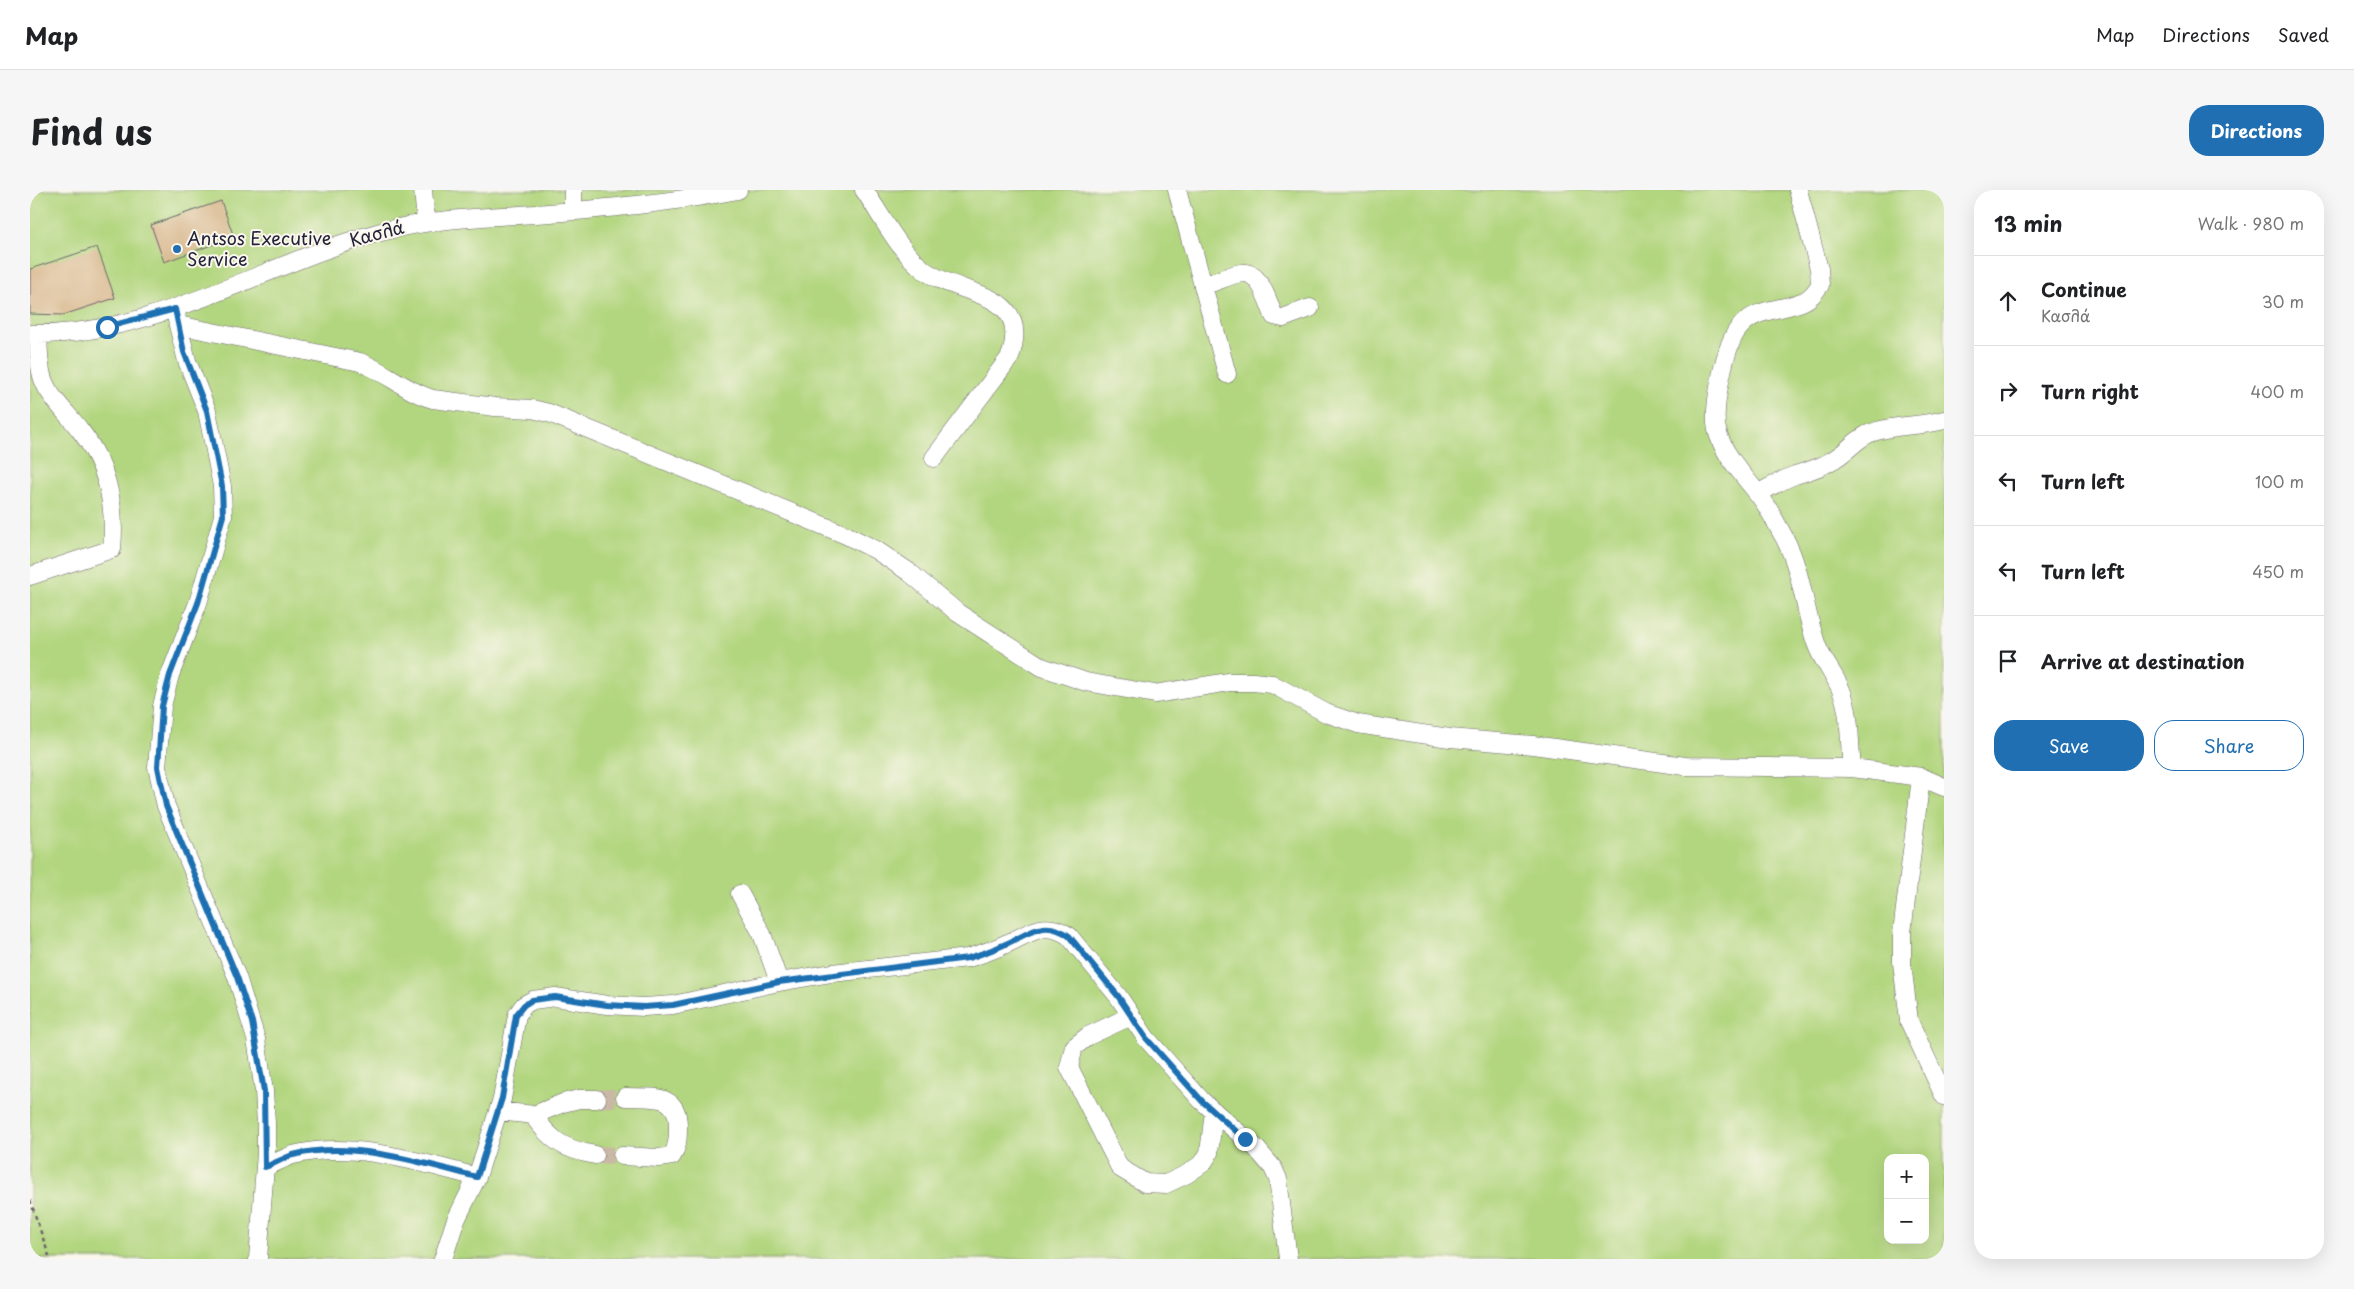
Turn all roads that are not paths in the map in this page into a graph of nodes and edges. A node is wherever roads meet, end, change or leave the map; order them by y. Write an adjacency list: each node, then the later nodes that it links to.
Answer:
1 (423, 190): 8 (street)
2 (573, 190): 7 (street)
3 (738, 190): 7 (street, Κασλά)
4 (864, 190): 15 (street)
5 (1177, 190): 9 (street)
6 (1798, 190): 16 (street)
7 (573, 210): 8 (street, Κασλά)
8 (426, 222): 11 (street, Κασλά)
9 (1204, 284): 10 (street); 13 (street)
10 (1310, 308)
11 (176, 317): 12 (street, Κασλά); 18 (street); 32 (street)
12 (34, 334): 17 (street)
13 (1227, 374)
14 (1944, 420): 16 (street)
15 (934, 458)
16 (1757, 494): 18 (street)
17 (30, 576)
18 (1852, 768): 19 (street)
19 (1921, 777): 20 (street); 24 (street)
20 (1944, 787)
21 (740, 894): 22 (street)
22 (779, 982): 23 (street); 27 (street)
23 (1131, 1016): 28 (street); 28 (street)
24 (1944, 1096)
25 (625, 1097): 31 (street)
26 (597, 1098): 29 (street)
27 (498, 1111): 29 (street); 33 (street)
28 (1214, 1111): 36 (street)
29 (532, 1114): 30 (street)
30 (595, 1155)
31 (622, 1156)
32 (265, 1167): 33 (street); 34 (street)
33 (477, 1177): 35 (street)
34 (258, 1259)
35 (443, 1259)
36 (1288, 1259)

